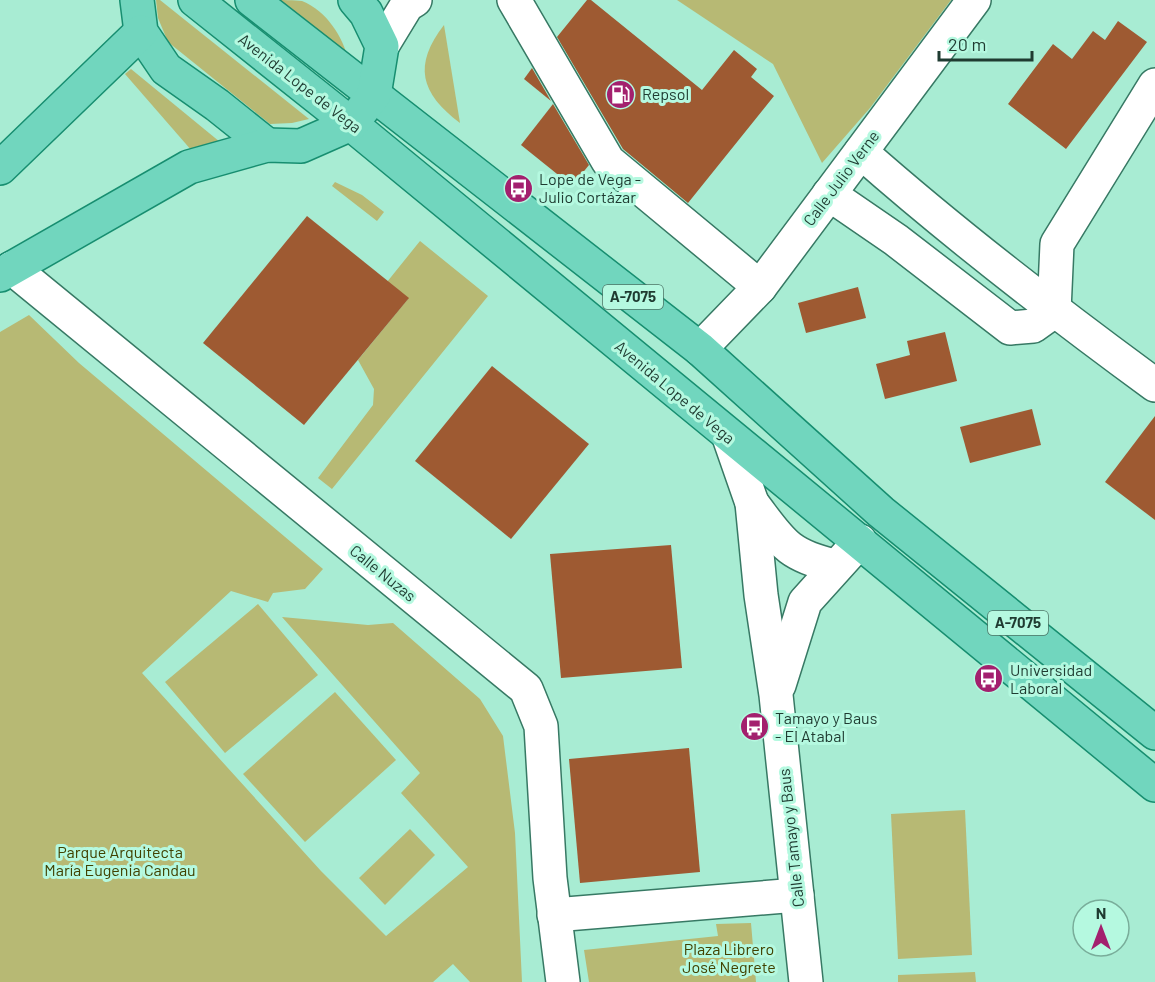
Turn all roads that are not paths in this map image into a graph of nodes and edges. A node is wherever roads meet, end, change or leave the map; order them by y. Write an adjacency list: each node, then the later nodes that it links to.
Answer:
1 (195, 0): 11 (main road, Avenida Lope de Vega / A-7075)
2 (252, 0): 10 (main road, A-7075)
3 (355, 0): 8 (main road)
4 (415, 0): 8 (street)
5 (514, 0): 17 (street)
6 (974, 0): 13 (street, Calle Julio Verne)
7 (138, 8): 12 (main road); 14 (main road)
8 (382, 46): 10 (main road)
9 (1155, 85): 18 (street)
10 (374, 95): 11 (main road); 19 (main road, A-7075)
11 (351, 124): 12 (main road); 21 (main road, Avenida Lope de Vega / A-7075)
12 (267, 145): 16 (main road)
13 (861, 152): 15 (street, Calle Julio Verne); 18 (street)
14 (0, 168)
15 (830, 194): 17 (street, Calle Julio Verne); 18 (street)
16 (6, 271): 30 (street, Calle Nuzas)
17 (760, 287): 19 (street, Calle Julio Verne)
18 (1054, 311): 20 (street)
19 (700, 349): 23 (main road, A-7075)
20 (1155, 385)
21 (729, 437): 22 (street, Calle Tamayo y Baus); 24 (main road, Avenida Lope de Vega / A-7075)
22 (752, 503): 25 (street); 26 (street, Calle Tamayo y Baus)
23 (881, 513): 24 (main road); 27 (main road, A-7075)
24 (860, 541): 25 (street, Calle Tamayo y Baus); 28 (main road, Avenida Lope de Vega / A-7075)
25 (835, 566): 26 (street, Calle Tamayo y Baus)
26 (776, 695): 29 (street, Calle Tamayo y Baus)
27 (1155, 733)
28 (1155, 784)
29 (797, 895): 30 (street); 32 (street, Calle Tamayo y Baus)
30 (554, 915): 31 (street, Calle Nuzas)
31 (563, 982)
32 (806, 982)

